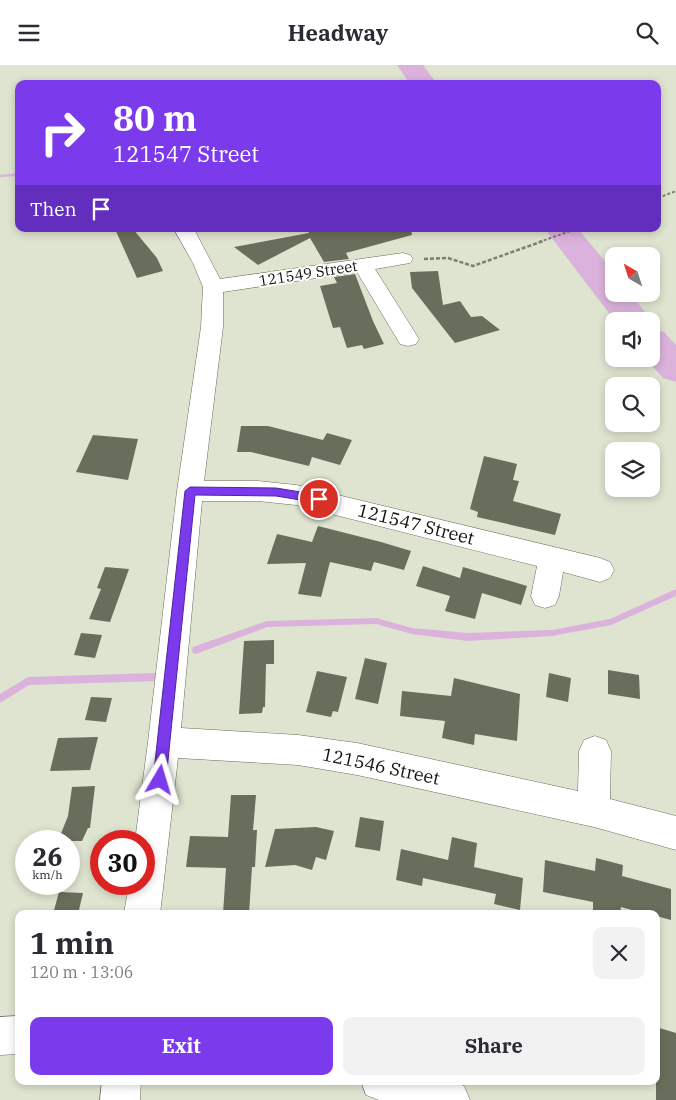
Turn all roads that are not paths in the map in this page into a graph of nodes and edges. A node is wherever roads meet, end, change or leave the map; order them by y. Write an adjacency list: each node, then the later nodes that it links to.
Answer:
1 (186, 232): 4 (street)
2 (403, 259): 3 (street, 121549 Street)
3 (362, 264): 4 (street, 121549 Street); 5 (street)
4 (213, 287): 6 (street)
5 (408, 339)
6 (190, 491): 7 (street, 121547 Street); 10 (street)
7 (552, 559): 8 (street, 121547 Street); 9 (street)
8 (600, 570)
9 (545, 596)
10 (164, 742): 12 (street, 121546 Street); 14 (street)
11 (595, 751): 12 (street)
12 (594, 811): 13 (street, 121546 Street)
13 (676, 833)
14 (143, 910)
15 (15, 1035): 16 (street)
16 (0, 1036)
17 (122, 1085): 19 (street)
18 (395, 1085): 20 (street)
19 (120, 1100)
20 (450, 1100)

